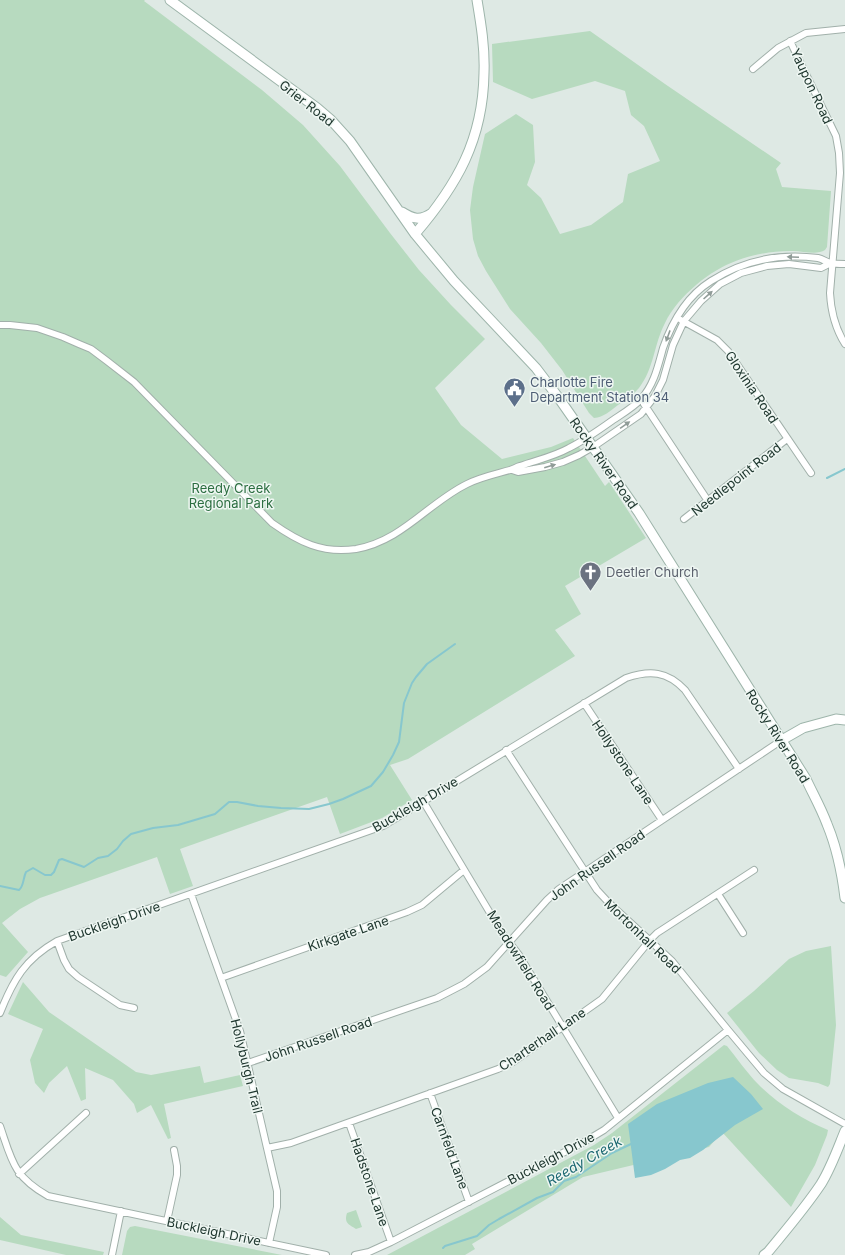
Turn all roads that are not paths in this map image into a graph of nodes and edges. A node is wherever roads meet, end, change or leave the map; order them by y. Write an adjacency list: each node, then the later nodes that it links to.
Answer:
1 (170, 0): 7 (street, Grier Road)
2 (477, 0): 8 (street)
3 (845, 29): 4 (street)
4 (790, 41): 5 (street); 6 (street, Yaupon Road)
5 (753, 69)
6 (842, 152): 10 (street, Yaupon Road)
7 (400, 211): 8 (street); 9 (street, Grier Road)
8 (435, 211): 9 (street)
9 (415, 234): 18 (street, Rocky River Road)
10 (832, 263): 11 (street); 12 (street, one-way to 12); 13 (street, one-way to 10); 15 (street, Yaupon Road)
11 (845, 264)
12 (676, 317): 13 (street, Gloxinia Road); 16 (street, one-way to 16)
13 (684, 321): 17 (street); 19 (street, Gloxinia Road)
14 (0, 325): 21 (street)
15 (845, 344)
16 (641, 399): 17 (street); 18 (street)
17 (646, 407): 20 (street, one-way to 17); 23 (street)
18 (587, 438): 20 (street, Rocky River Road); 21 (street)
19 (787, 439): 22 (street, Gloxinia Road); 23 (street, Needlepoint Road)
20 (593, 447): 21 (street, one-way to 20); 27 (street, Rocky River Road)
21 (512, 470)
22 (811, 473)
23 (708, 501): 24 (street, Needlepoint Road)
24 (684, 519)
25 (584, 703): 28 (street, Buckleigh Drive); 29 (street, Buckleigh Drive); 31 (street, Hollystone Lane)
26 (845, 720): 27 (street, John Russell Road)
27 (782, 740): 29 (street, John Russell Road); 37 (street, Rocky River Road)
28 (506, 750): 30 (street, Buckleigh Drive); 34 (street, Mortonhall Road)
29 (738, 769): 31 (street, John Russell Road)
30 (423, 801): 32 (street, Meadowfield Road); 35 (street, Buckleigh Drive)
31 (662, 820): 34 (street, John Russell Road)
32 (464, 870): 41 (street, Meadowfield Road); 42 (street, Kirkgate Lane)
33 (754, 870): 36 (street, Charterhall Lane)
34 (585, 872): 39 (street, Mortonhall Road); 41 (street, John Russell Road)
35 (191, 894): 40 (street, Buckleigh Drive); 42 (street, Hollyburgh Trail)
36 (718, 894): 38 (street); 39 (street, Charterhall Lane)
37 (845, 898)
38 (743, 933)
39 (650, 940): 45 (street, Charterhall Lane); 46 (street, Mortonhall Road)
40 (57, 942): 43 (street); 44 (street, Buckleigh Drive)
41 (509, 942): 45 (street, Meadowfield Road); 47 (street, John Russell Road)
42 (221, 978): 47 (street, Hollyburgh Trail)
43 (134, 1008)
44 (0, 1013)
45 (562, 1026): 48 (street, Charterhall Lane); 50 (street, Meadowfield Road)
46 (728, 1030): 50 (street, Buckleigh Drive); 52 (street, Mortonhall Road)
47 (248, 1063): 55 (street, Hollyburgh Trail)
48 (430, 1093): 51 (street, Charterhall Lane); 58 (street, Carnfeld Lane)
49 (86, 1113): 57 (street)
50 (618, 1118): 58 (street, Buckleigh Drive)
51 (349, 1122): 55 (street, Charterhall Lane); 61 (street, Hadstone Lane)
52 (845, 1124)
53 (0, 1126): 57 (street, Buckleigh Drive)
54 (845, 1131): 63 (street)
55 (267, 1148): 62 (street, Hollyburgh Trail)
56 (174, 1150): 60 (street)
57 (19, 1174): 59 (street, Buckleigh Drive)
58 (469, 1202): 61 (street, Buckleigh Drive)
59 (121, 1211): 60 (street, Buckleigh Drive); 64 (street)
60 (167, 1221): 62 (street, Buckleigh Drive)
61 (391, 1242): 66 (street, Buckleigh Drive)
62 (269, 1243): 65 (street, Buckleigh Drive)
63 (766, 1254)
64 (112, 1255)
65 (326, 1255)
66 (355, 1255)

